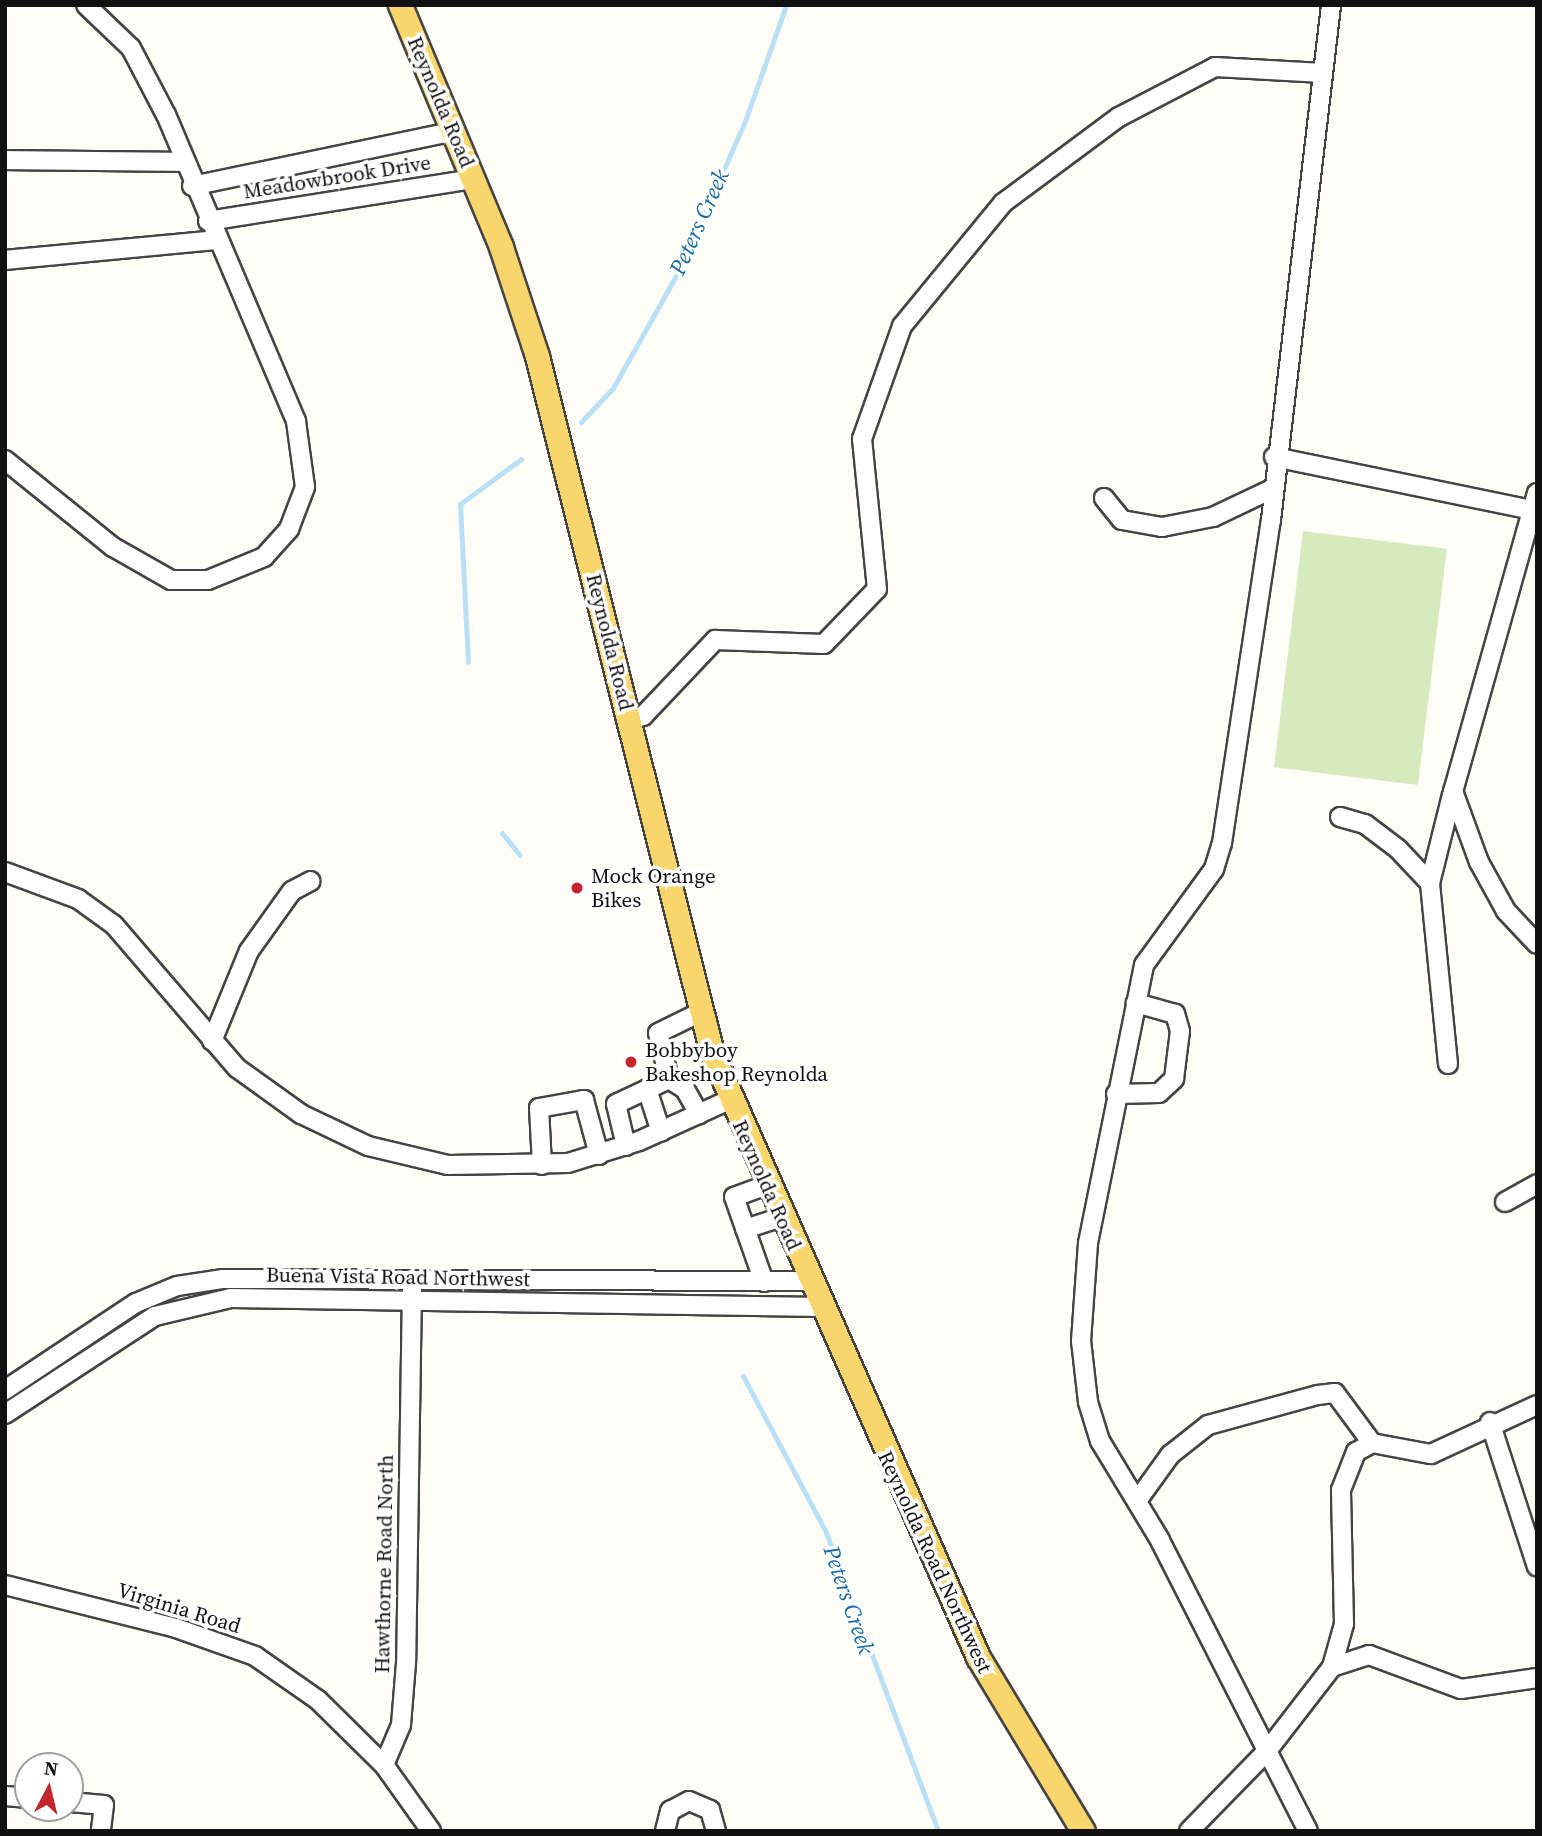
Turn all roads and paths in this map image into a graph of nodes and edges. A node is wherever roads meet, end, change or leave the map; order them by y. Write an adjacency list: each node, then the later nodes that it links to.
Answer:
1 (86, 5): 7 (street)
2 (400, 5): 5 (main road, Reynolda Road)
3 (1331, 5): 4 (street)
4 (1323, 73): 13 (street); 18 (street)
5 (455, 131): 8 (main road, Reynolda Road); 9 (street)
6 (5, 160): 7 (street)
7 (183, 162): 9 (street)
8 (474, 179): 10 (street, Meadowbrook Drive); 18 (main road, Reynolda Road)
9 (192, 186): 10 (street)
10 (208, 221): 11 (street)
11 (217, 240): 12 (street); 14 (street)
12 (5, 260)
13 (1274, 457): 15 (street); 17 (street)
14 (5, 460)
15 (1272, 489): 16 (street); 25 (street)
16 (1104, 498)
17 (1535, 505): 19 (street)
18 (629, 720): 26 (main road, Reynolda Road)
19 (1453, 792): 23 (street); 24 (street)
20 (1340, 817): 23 (street)
21 (5, 872): 27 (street)
22 (311, 881): 27 (street)
23 (1430, 883): 28 (street)
24 (1537, 944)
25 (1136, 1003): 31 (street); 31 (street)
26 (701, 1012): 29 (street); 32 (main road, Reynolda Road)
27 (212, 1041): 37 (street)
28 (1448, 1064)
29 (669, 1079): 30 (street); 33 (street)
30 (647, 1089): 34 (street); 35 (street)
31 (1116, 1094): 53 (street)
32 (729, 1100): 33 (street); 39 (main road, Reynolda Road)
33 (699, 1114): 34 (street)
34 (661, 1132): 35 (street)
35 (626, 1146): 36 (street)
36 (599, 1155): 37 (street); 37 (street)
37 (542, 1165)
38 (1537, 1184): 40 (street)
39 (767, 1185): 41 (main road, Reynolda Road); 42 (street)
40 (1505, 1202)
41 (781, 1217): 42 (street); 44 (main road, Reynolda Road)
42 (745, 1229): 45 (street)
43 (412, 1279): 45 (street, Buena Vista Road Northwest); 46 (street, Hawthorne Road North); 48 (street, Buena Vista Road Northwest)
44 (809, 1281): 45 (street, Buena Vista Road Northwest); 47 (main road, Reynolda Road Northwest)
45 (764, 1282)
46 (411, 1299): 47 (street, Buena Vista Road Northwest); 50 (street, Buena Vista Road Northwest); 59 (street, Hawthorne Road North)
47 (822, 1307): 65 (main road, Reynolda Road Northwest)
48 (5, 1390)
49 (1537, 1405): 51 (street)
50 (5, 1414)
51 (1490, 1422): 52 (street); 54 (street)
52 (1372, 1443): 53 (street); 56 (street)
53 (1137, 1502): 58 (street)
54 (1537, 1567)
55 (5, 1584): 59 (street, Virginia Road)
56 (1332, 1667): 57 (street); 58 (street)
57 (1537, 1678)
58 (1267, 1751): 66 (street); 67 (street)
59 (384, 1765): 62 (street)
60 (84, 1803): 61 (street)
61 (101, 1831)
62 (431, 1831)
63 (665, 1831): 64 (street)
64 (716, 1831)
65 (1083, 1831)
66 (1189, 1831)
67 (1308, 1831)

